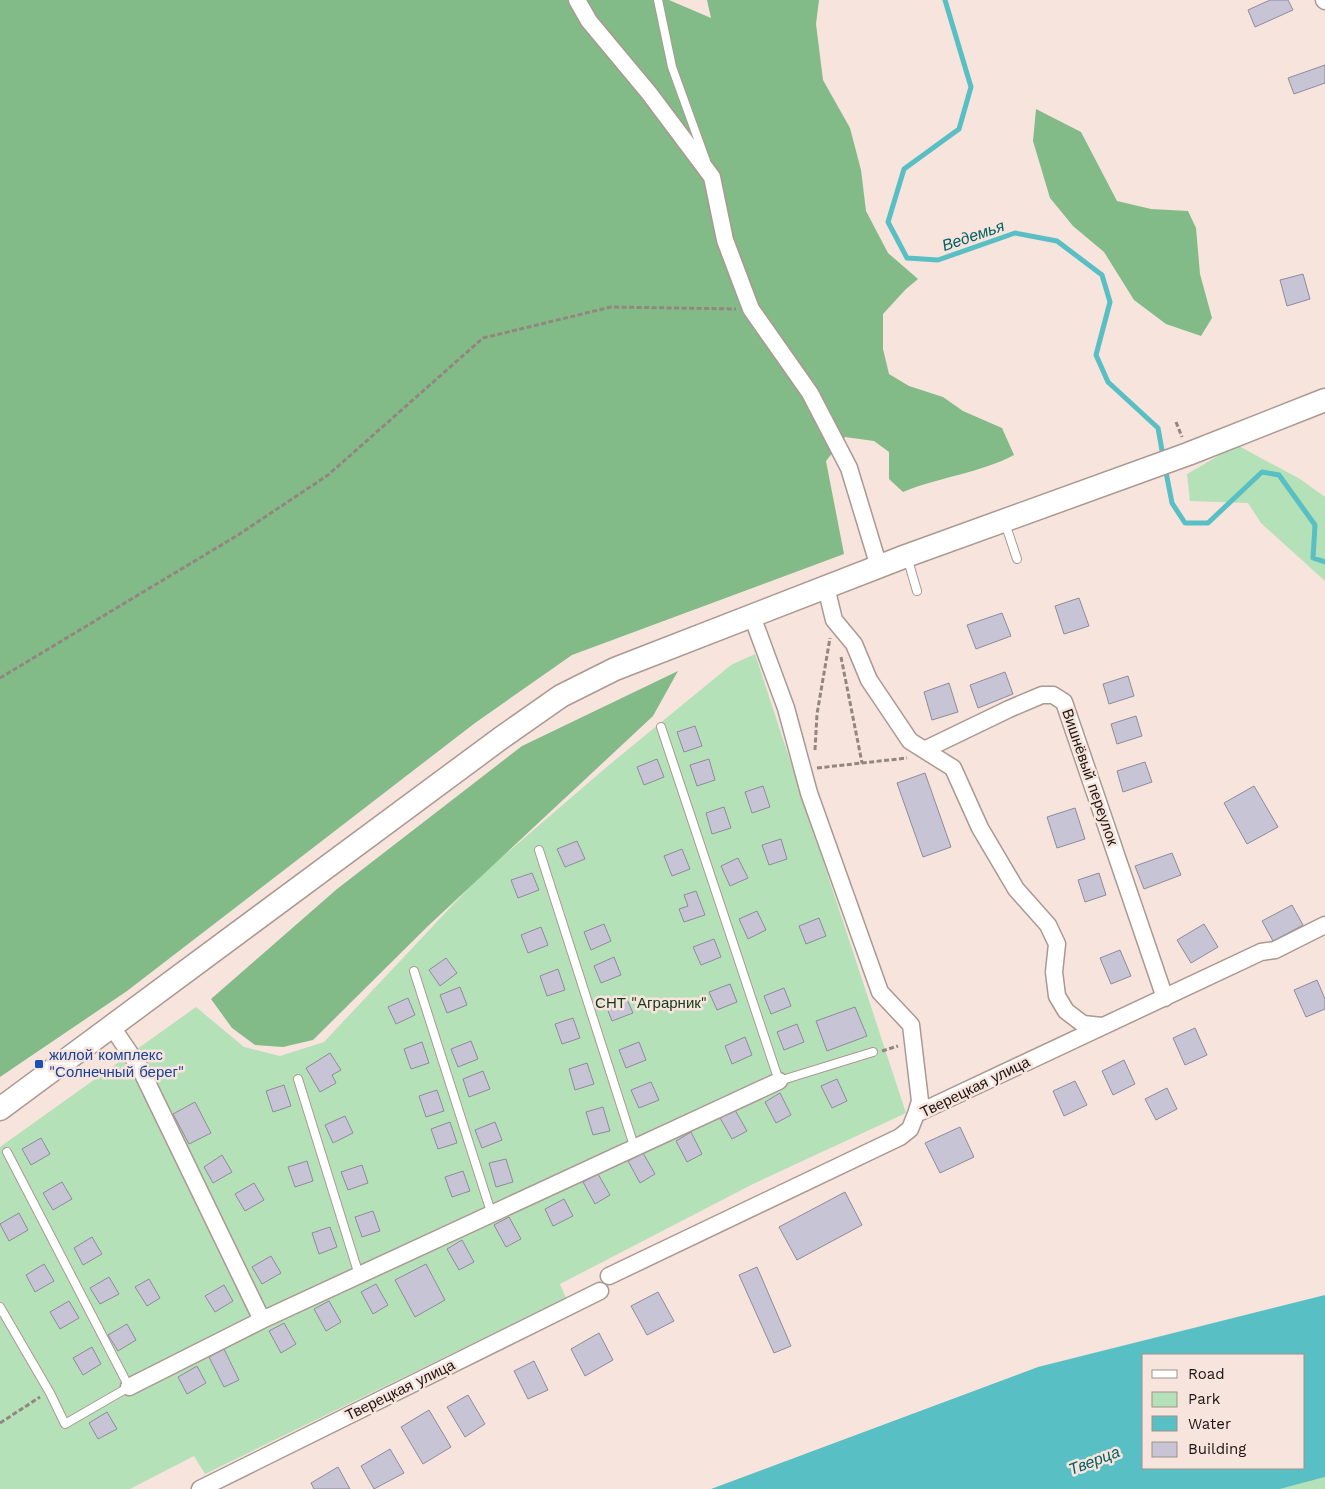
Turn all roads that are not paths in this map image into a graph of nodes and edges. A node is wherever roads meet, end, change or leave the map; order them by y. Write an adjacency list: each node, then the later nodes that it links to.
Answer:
1 (577, 0): 3 (street)
2 (658, 0): 3 (lane)
3 (712, 177): 8 (street)
4 (1325, 400): 5 (main road)
5 (1004, 521): 6 (main road); 7 (lane)
6 (906, 556): 8 (main road); 10 (lane)
7 (1017, 559)
8 (879, 567): 9 (main road)
9 (826, 588): 11 (main road); 13 (street)
10 (917, 591)
11 (752, 616): 19 (main road); 24 (street)
12 (661, 727): 22 (lane)
13 (924, 750): 17 (street, Вишнёвый переулок); 18 (street)
14 (539, 850): 25 (lane)
15 (1325, 925): 17 (street, Тверецкая улица)
16 (414, 971): 27 (lane)
17 (1165, 998): 18 (street, Тверецкая улица)
18 (1102, 1026): 24 (street, Тверецкая улица)
19 (112, 1027): 23 (main road); 32 (street)
20 (873, 1052): 22 (lane)
21 (298, 1079): 28 (lane)
22 (779, 1080): 25 (street)
23 (0, 1109)
24 (916, 1114): 29 (street, Тверецкая улица)
25 (634, 1146): 27 (street)
26 (7, 1152): 33 (lane)
27 (492, 1215): 28 (street)
28 (359, 1275): 32 (street)
29 (609, 1276)
30 (600, 1291): 34 (street, Тверецкая улица)
31 (0, 1307): 33 (lane)
32 (262, 1320): 33 (street)
33 (129, 1387)
34 (200, 1489)

